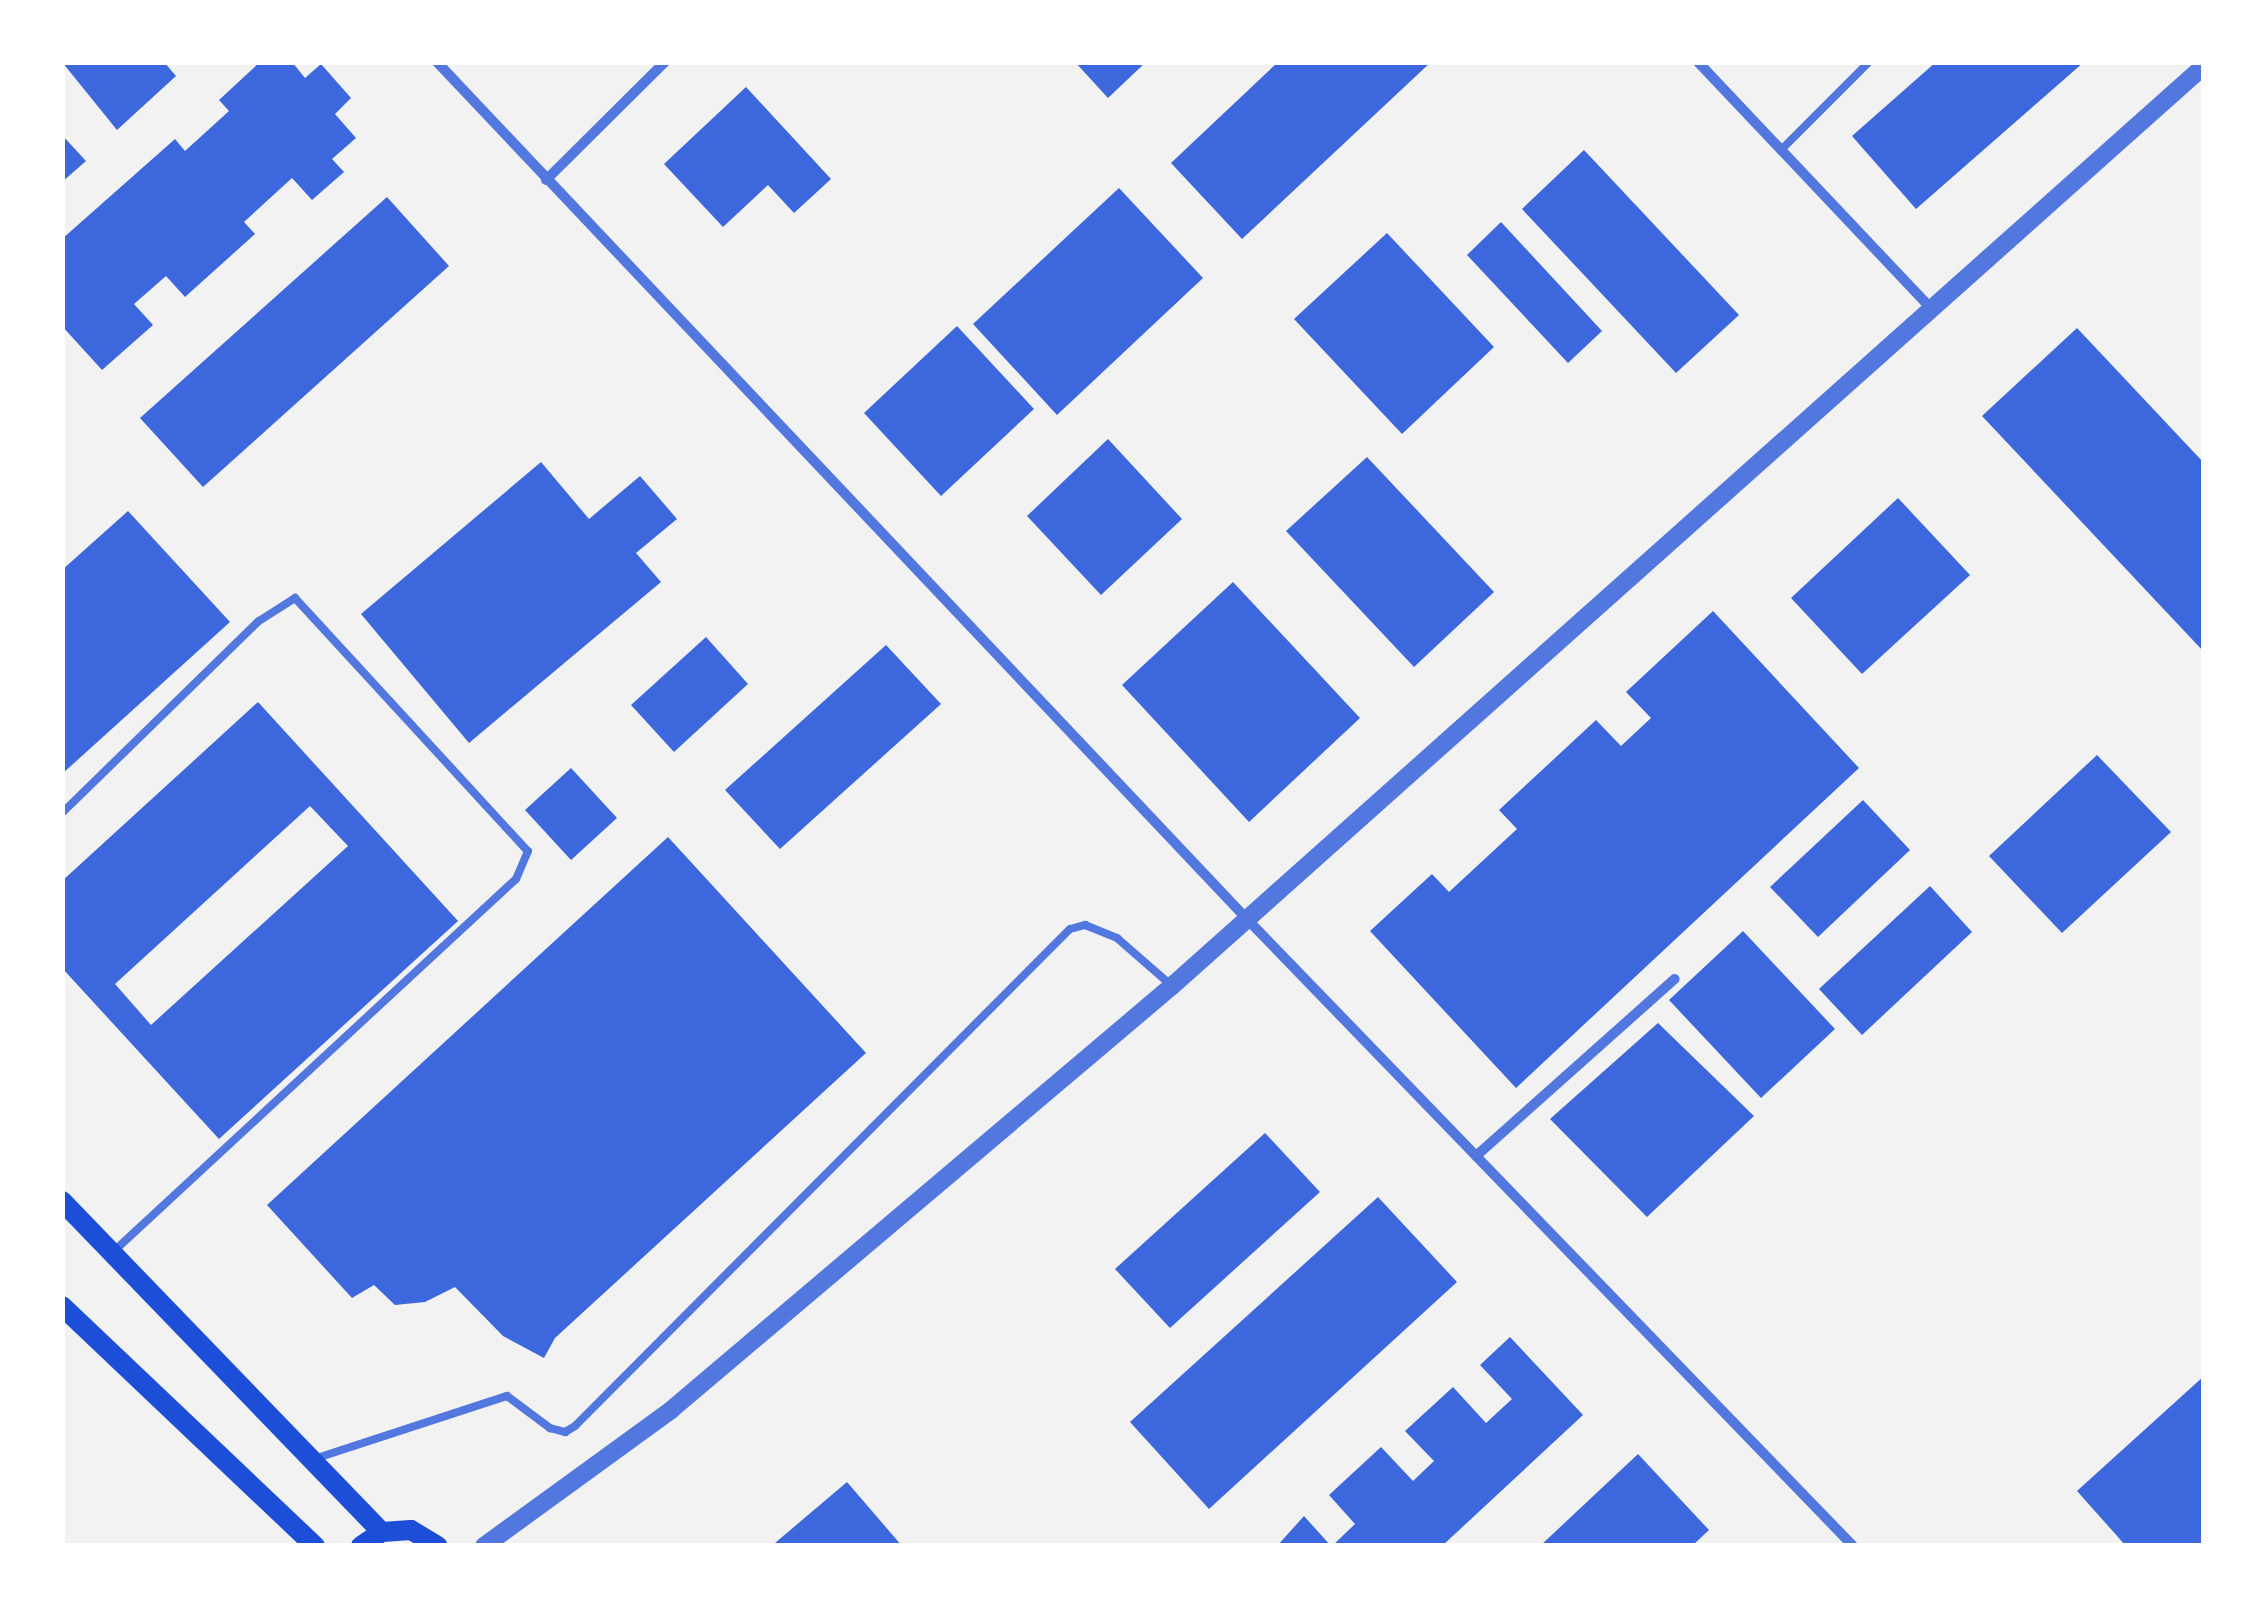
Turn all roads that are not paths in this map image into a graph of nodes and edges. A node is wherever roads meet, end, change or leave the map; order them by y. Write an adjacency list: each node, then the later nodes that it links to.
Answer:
1 (437, 62): 7 (street)
2 (665, 62): 7 (street)
3 (1698, 62): 6 (street)
4 (1869, 62): 6 (lane)
5 (2204, 66): 8 (street)
6 (1782, 149): 8 (street)
7 (546, 180): 10 (street)
8 (1931, 308): 10 (street)
9 (62, 813): 15 (lane)
10 (1246, 918): 12 (street); 13 (street)
11 (1676, 980): 13 (street)
12 (1172, 986): 17 (lane); 22 (street)
13 (1476, 1156): 23 (street)
14 (62, 1201): 15 (main road)
15 (112, 1253): 17 (main road)
16 (62, 1306): 19 (main road)
17 (312, 1460): 18 (main road)
18 (382, 1532): 20 (main road); 21 (main road)
19 (314, 1546)
20 (361, 1546)
21 (438, 1546)
22 (484, 1546)
23 (1853, 1546)

